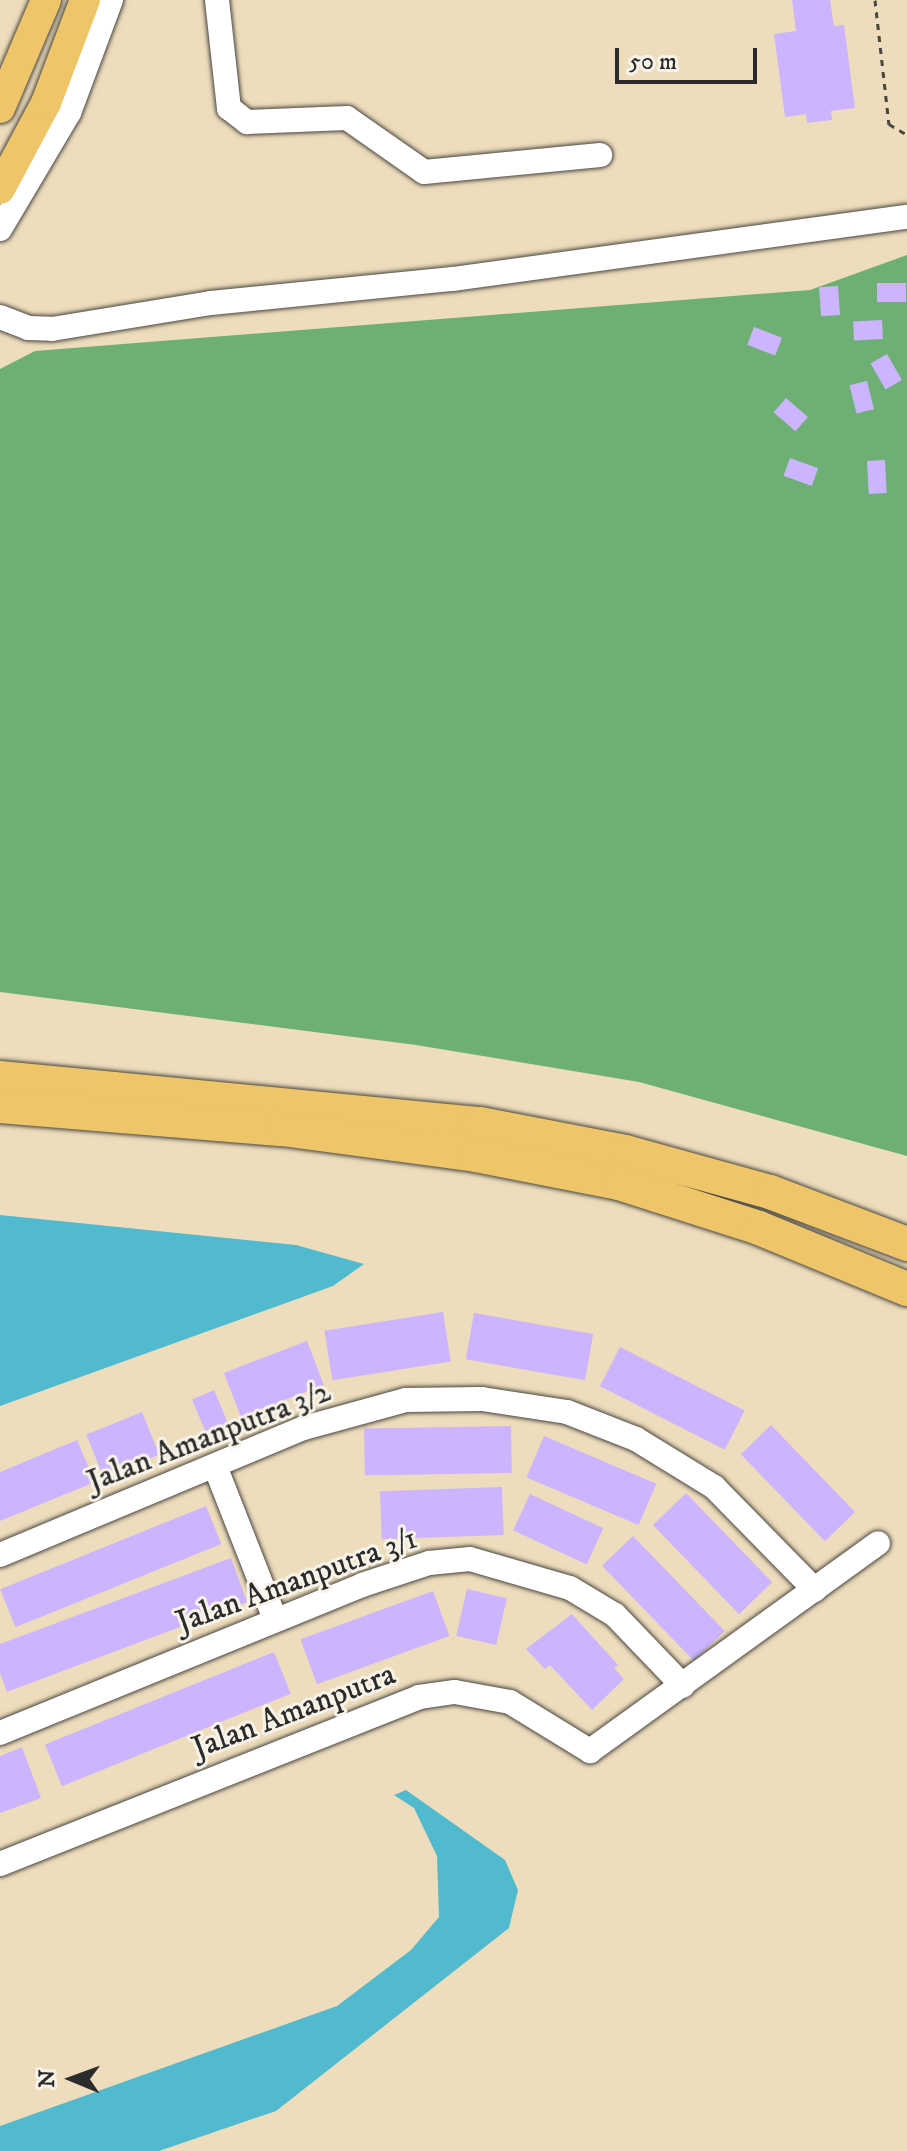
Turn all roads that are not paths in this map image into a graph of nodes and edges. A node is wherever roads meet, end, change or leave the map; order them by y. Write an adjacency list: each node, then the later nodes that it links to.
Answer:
1 (46, 0): 5 (main road)
2 (85, 0): 7 (main road)
3 (111, 0): 9 (street)
4 (217, 0): 6 (street)
5 (0, 108)
6 (600, 155)
7 (0, 189)
8 (907, 217): 10 (street)
9 (0, 229)
10 (0, 317)
11 (0, 1078): 13 (highway)
12 (0, 1106): 14 (highway)
13 (907, 1244)
14 (907, 1289)
15 (215, 1466): 17 (street, Jalan Amanputra 3/2); 18 (street, Jalan Amanputra 3/2); 19 (street)
16 (878, 1543): 18 (street, Jalan Amanputra)
17 (0, 1555)
18 (815, 1590): 20 (street, Jalan Amanputra)
19 (275, 1619): 20 (street, Jalan Amanputra 3/1); 21 (street, Jalan Amanputra 3/1)
20 (683, 1686): 22 (street, Jalan Amanputra)
21 (0, 1733)
22 (0, 1864)

